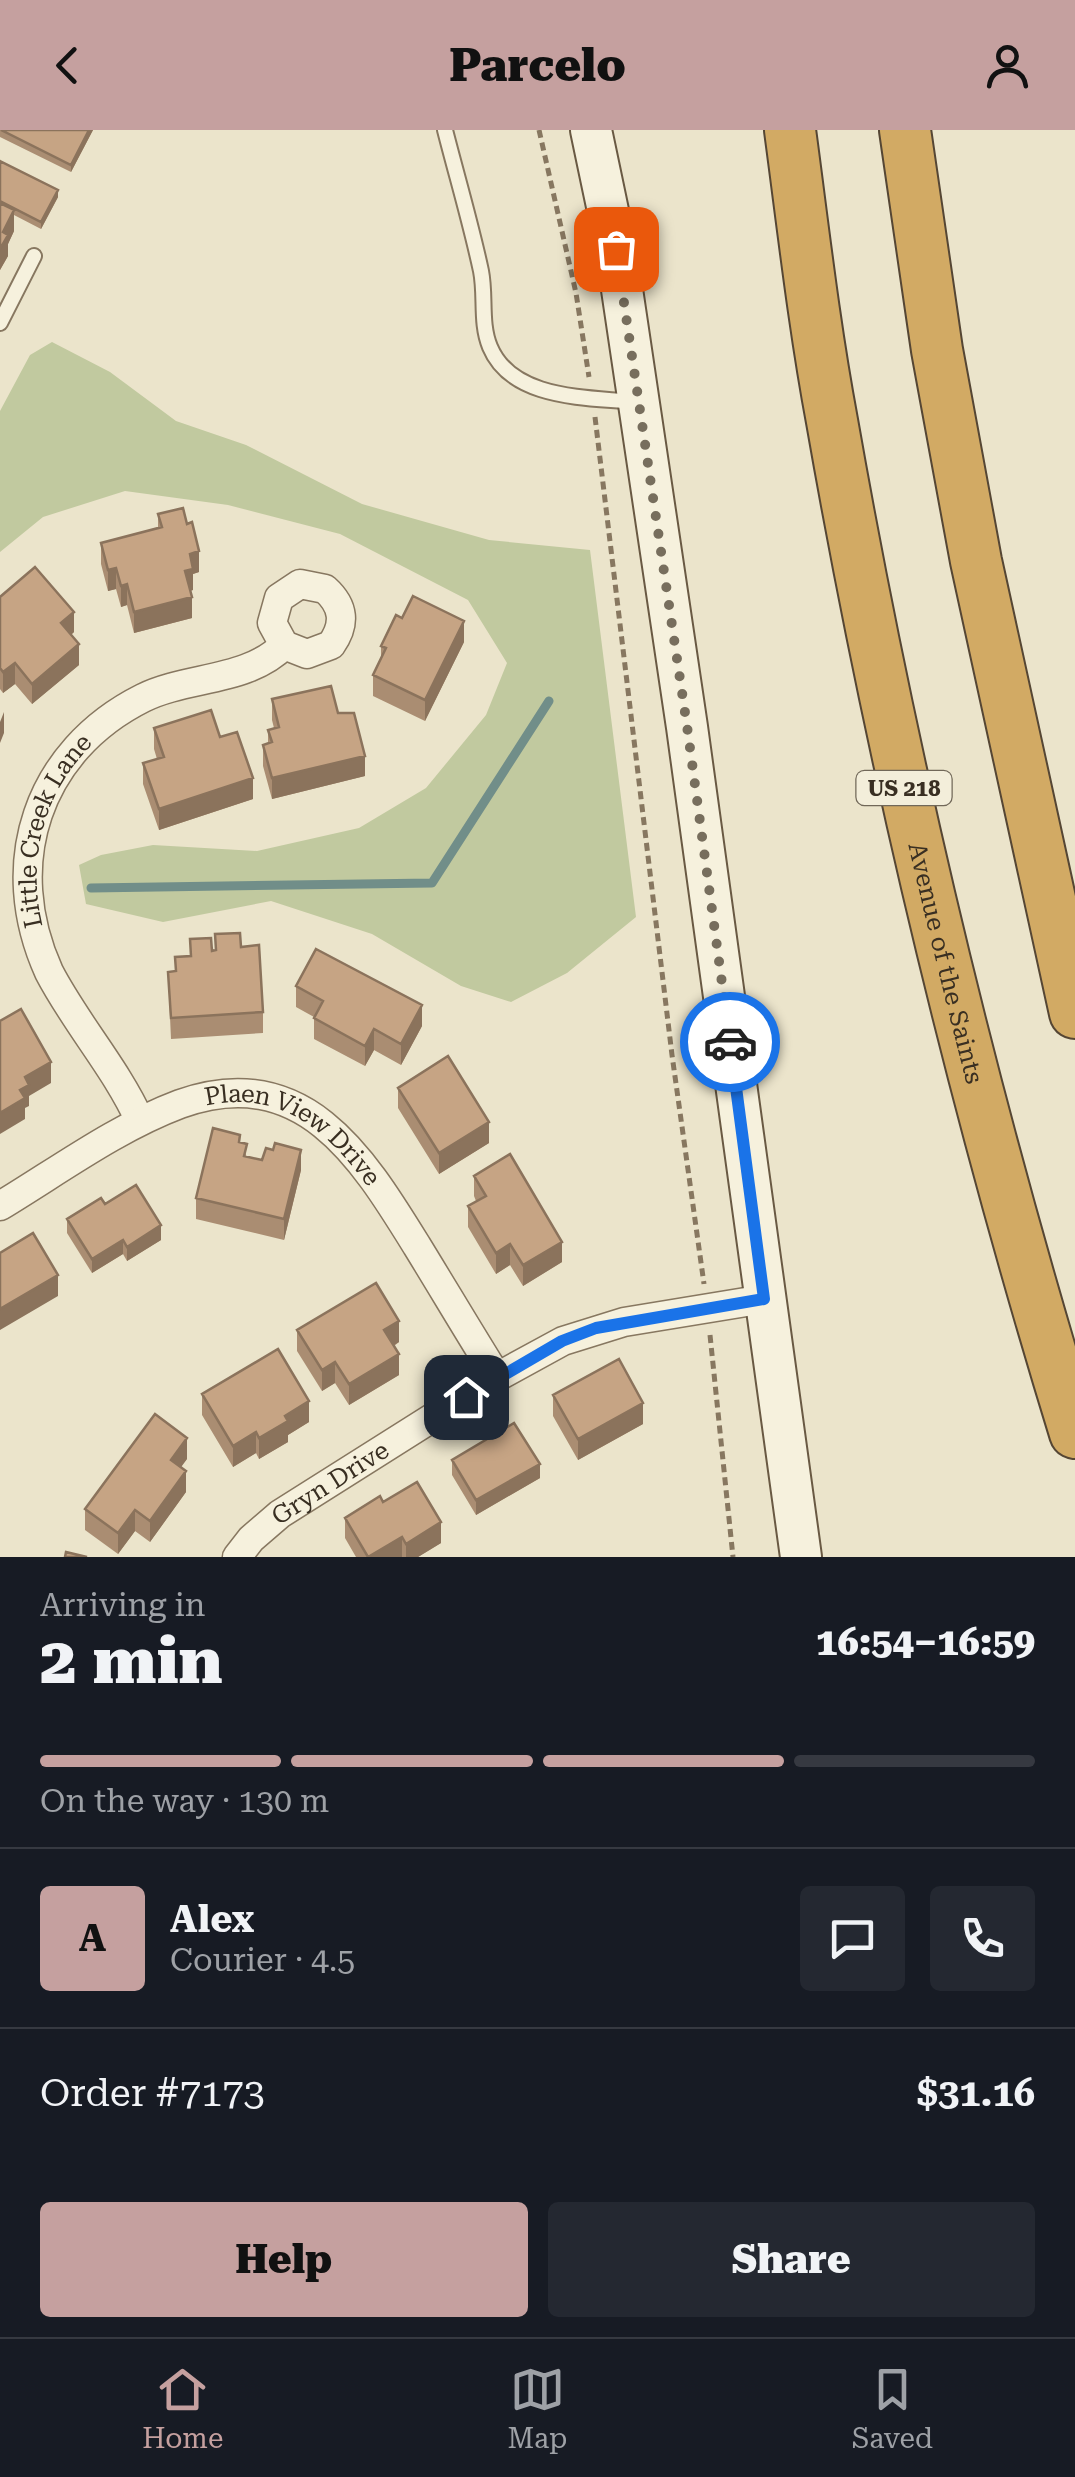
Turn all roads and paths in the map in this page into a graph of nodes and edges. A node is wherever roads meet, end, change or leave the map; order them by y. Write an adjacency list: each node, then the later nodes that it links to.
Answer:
1 (445, 130): 10 (lane)
2 (539, 130): 10 (path)
3 (591, 130): 11 (main road)
4 (905, 130): 9 (highway)
5 (922, 130): 9 (highway)
6 (790, 142): 19 (highway, Avenue of the Saints / US 218)
7 (34, 256): 8 (lane)
8 (0, 323)
9 (937, 350): 13 (highway)
10 (592, 398): 11 (lane); 17 (path)
11 (639, 403): 16 (main road)
12 (284, 645): 14 (street, Little Creek Lane)
13 (1075, 1013)
14 (140, 1122): 15 (street, Plaen View Drive); 18 (street, Plaen View Drive)
15 (0, 1206)
16 (764, 1299): 17 (street, Gryn Drive); 22 (main road)
17 (708, 1308): 18 (street, Gryn Drive); 21 (path)
18 (497, 1377): 20 (street, Gryn Drive)
19 (1075, 1433)
20 (237, 1557)
21 (733, 1557)
22 (801, 1557)

